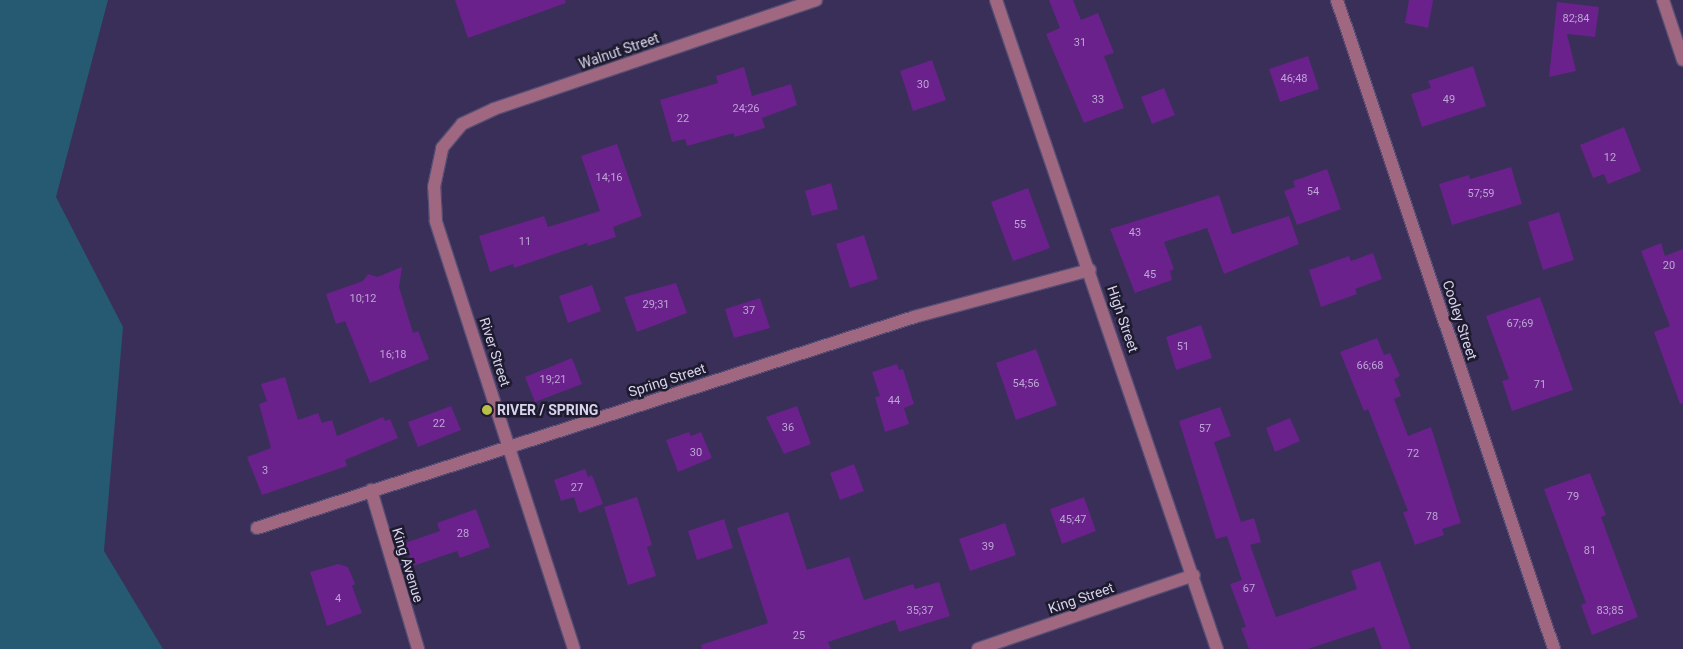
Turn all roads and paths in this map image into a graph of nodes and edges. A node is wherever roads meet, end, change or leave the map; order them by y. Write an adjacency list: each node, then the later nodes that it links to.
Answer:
1 (816, 0): 6 (street, Walnut Street)
2 (996, 0): 7 (street, High Street)
3 (1337, 0): 16 (street, Cooley Street)
4 (1663, 0): 5 (street)
5 (1683, 60)
6 (442, 148): 8 (street, River Street)
7 (1090, 270): 8 (street, Spring Street); 11 (street, High Street)
8 (510, 446): 9 (street, Spring Street); 13 (street, River Street)
9 (370, 490): 10 (street, Spring Street); 12 (street, King Avenue)
10 (257, 528)
11 (1194, 575): 14 (street, King Street); 15 (street, High Street)
12 (418, 649)
13 (574, 649)
14 (978, 649)
15 (1217, 649)
16 (1554, 649)

